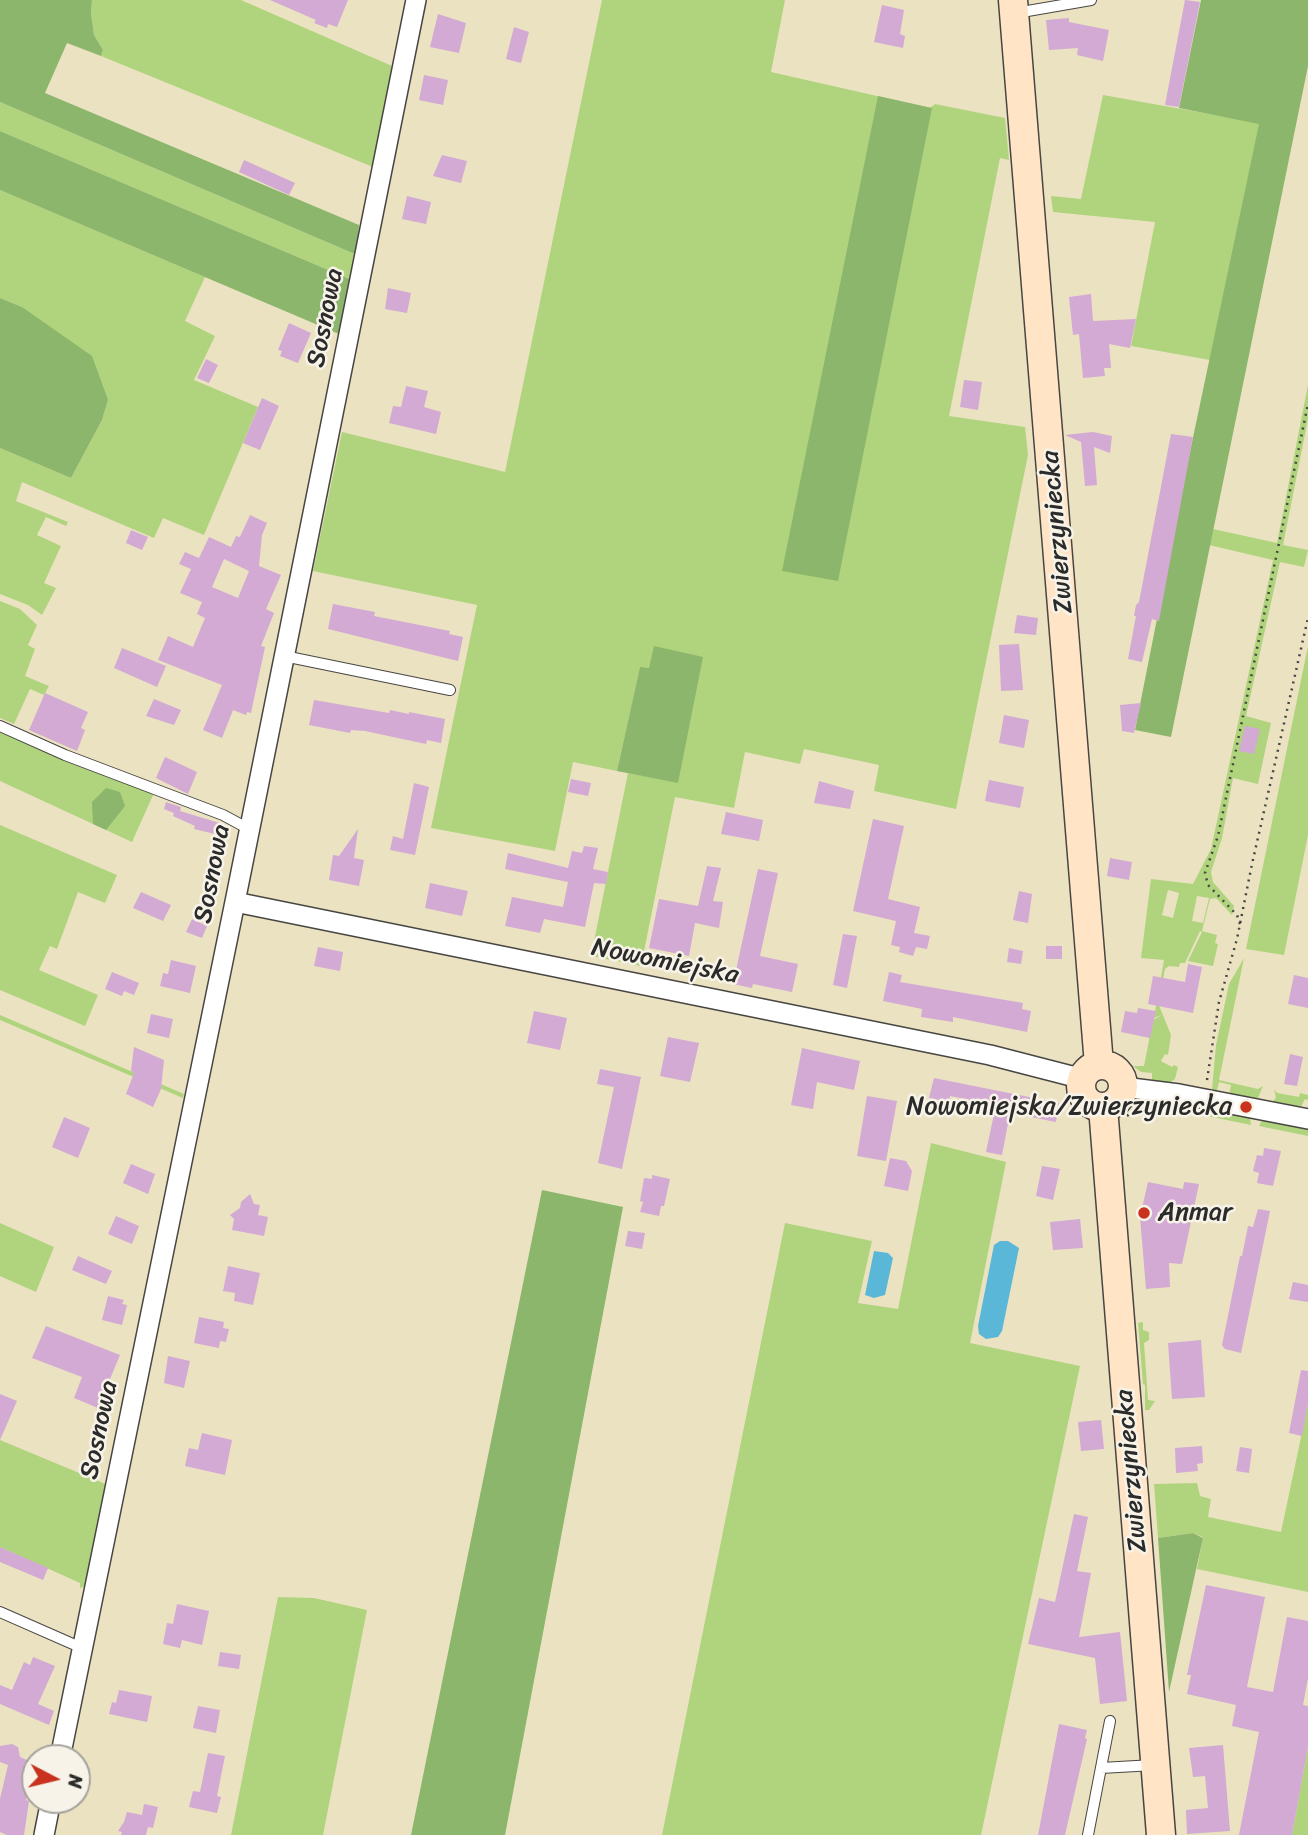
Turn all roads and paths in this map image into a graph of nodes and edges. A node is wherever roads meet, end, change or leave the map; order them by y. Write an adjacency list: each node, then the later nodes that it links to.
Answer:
1 (416, 0): 6 (street, Sosnowa)
2 (1091, 0): 3 (lane)
3 (1014, 6): 12 (street, Zwierzyniecka)
4 (1308, 404): 11 (path)
5 (1308, 618): 11 (path)
6 (284, 656): 7 (lane); 9 (street, Sosnowa)
7 (450, 690)
8 (0, 726): 9 (lane)
9 (249, 829): 10 (street, Sosnowa)
10 (235, 902): 12 (street, Nowomiejska); 18 (street, Sosnowa)
11 (1240, 924): 13 (path)
12 (1091, 1072): 14 (street); 15 (street)
13 (1208, 1076)
14 (1123, 1087): 15 (street); 16 (street)
15 (1102, 1107): 21 (street, Zwierzyniecka)
16 (1308, 1119)
17 (0, 1612): 18 (lane)
18 (82, 1648): 20 (street, Sosnowa)
19 (1110, 1721): 22 (lane)
20 (63, 1744)
21 (1154, 1765): 22 (lane); 26 (street, Zwierzyniecka)
22 (1101, 1768): 25 (lane)
23 (48, 1814): 24 (street)
24 (44, 1835)
25 (1088, 1835)
26 (1161, 1835)

